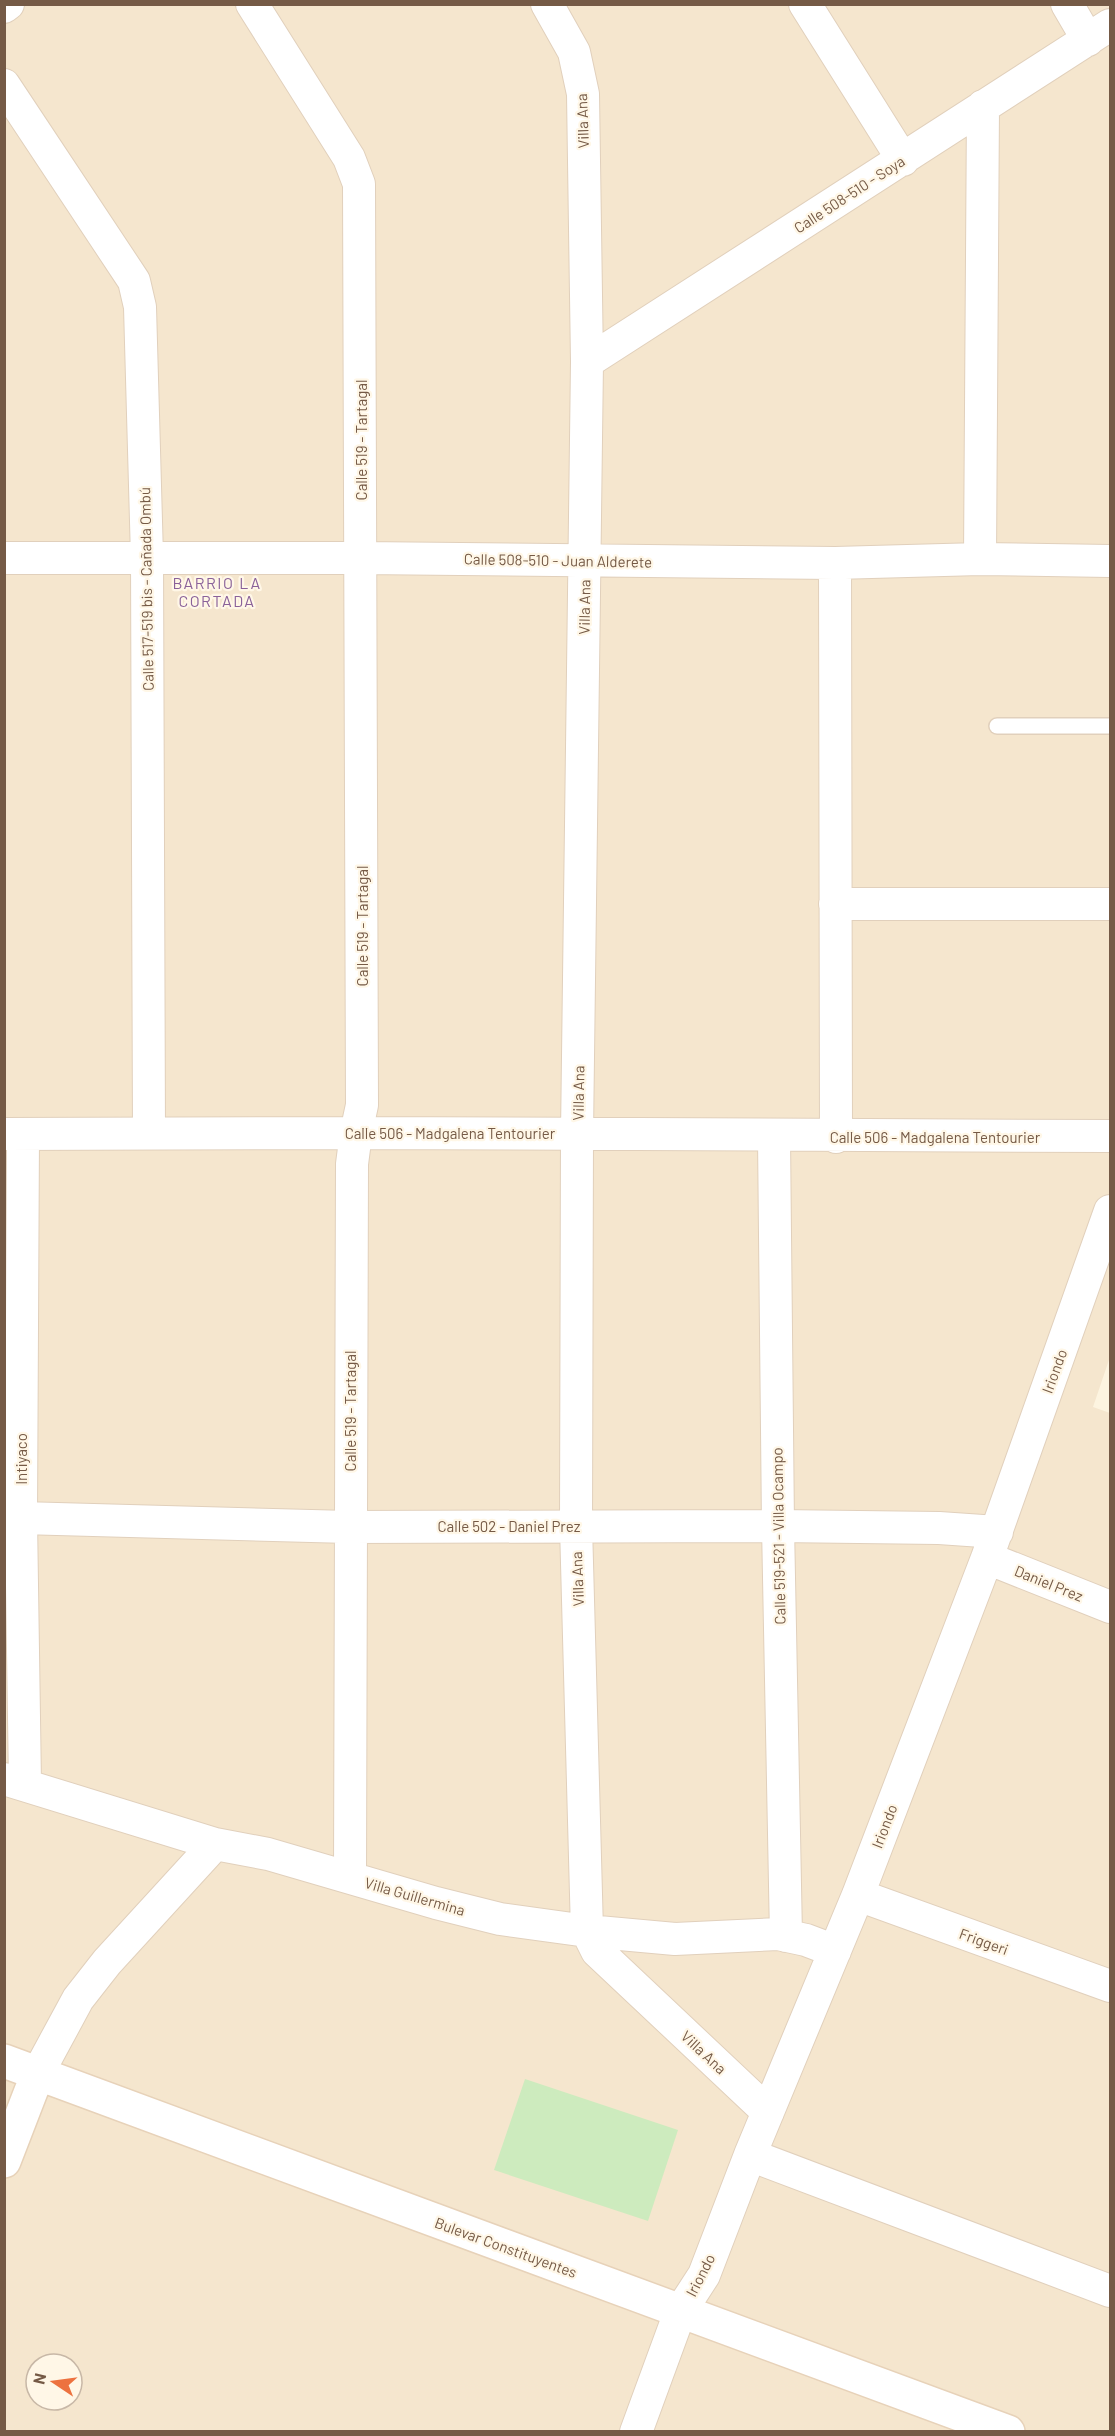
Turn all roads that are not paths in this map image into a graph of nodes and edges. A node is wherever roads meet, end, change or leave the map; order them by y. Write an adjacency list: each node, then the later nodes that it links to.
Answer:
1 (252, 4): 12 (street, Calle 519 - Tartagal)
2 (547, 4): 9 (street, Villa Ana)
3 (805, 4): 8 (street)
4 (1067, 4): 5 (street)
5 (1099, 32): 7 (street, Calle 508-510 - Soya)
6 (4, 85): 10 (street, Calle 517-519 bis - Cañada Ombú)
7 (983, 106): 8 (street, Calle 508-510 - Soya); 13 (street)
8 (903, 160): 9 (street, Calle 508-510 - Soya)
9 (587, 362): 14 (street, Villa Ana)
10 (147, 557): 11 (street, Calle 508-510 - Juan Alderete); 12 (street, Calle 508-510 - Juan Alderete); 21 (street, Calle 517-519 bis - Cañada Ombú)
11 (4, 558)
12 (362, 558): 14 (street, Calle 508-510 - Juan Alderete); 22 (street, Calle 519 - Tartagal)
13 (980, 559): 15 (street, Calle 508-510 - Juan Alderete); 16 (street, Calle 508-510 - Juan Alderete)
14 (585, 561): 16 (street, Calle 508-510 - Juan Alderete); 24 (street, Villa Ana)
15 (1110, 561)
16 (835, 563): 19 (street)
17 (997, 726): 18 (lane)
18 (1110, 726)
19 (835, 904): 20 (street); 26 (street)
20 (1110, 904)
21 (149, 1133): 22 (street, Calle 506 - Madgalena Tentourier); 23 (street, Calle 506 - Madgalena Tentourier)
22 (356, 1133): 24 (street, Calle 506 - Madgalena Tentourier); 33 (street, Calle 519 - Tartagal)
23 (14, 1134): 29 (street, Intiyaco)
24 (577, 1134): 25 (street, Calle 506 - Madgalena Tentourier); 31 (street, Villa Ana)
25 (774, 1137): 26 (street, Calle 506 - Madgalena Tentourier); 32 (street, Calle 519-521 - Villa Ocampo)
26 (836, 1137): 27 (street, Calle 506 - Madgalena Tentourier)
27 (1110, 1137)
28 (1110, 1211): 34 (street, Iriondo)
29 (13, 1357): 30 (street, Intiyaco)
30 (21, 1518): 33 (street, Calle 502 - Daniel Prez); 36 (street, Intiyaco)
31 (576, 1526): 32 (street, Calle 502 - Daniel Prez); 33 (street, Calle 502 - Daniel Prez); 40 (street, Villa Ana)
32 (778, 1526): 34 (street, Calle 502 - Daniel Prez); 41 (street, Calle 519-521 - Villa Ocampo)
33 (349, 1527): 38 (street, Calle 519 - Tartagal)
34 (992, 1545): 35 (street, Daniel Prez); 39 (street, Iriondo)
35 (1110, 1607)
36 (15, 1781): 37 (street, Villa Guillermina)
37 (215, 1844): 38 (street, Villa Guillermina); 45 (street)
38 (350, 1877): 40 (street, Villa Guillermina)
39 (858, 1895): 42 (street, Iriondo); 43 (street, Friggeri)
40 (587, 1930): 41 (street, Villa Guillermina); 46 (street, Villa Ana)
41 (786, 1936): 42 (street, Villa Guillermina)
42 (835, 1952): 46 (street, Iriondo)
43 (1110, 1986)
44 (4, 2061): 45 (street, Bulevar Constituyentes)
45 (38, 2073): 48 (street); 50 (street, Bulevar Constituyentes)
46 (768, 2112): 47 (street, Iriondo)
47 (750, 2155): 49 (street); 50 (street, Iriondo)
48 (4, 2161)
49 (1110, 2291)
50 (680, 2312): 51 (street, Iriondo); 52 (street, Bulevar Constituyentes)
51 (636, 2432)
52 (1008, 2432)

